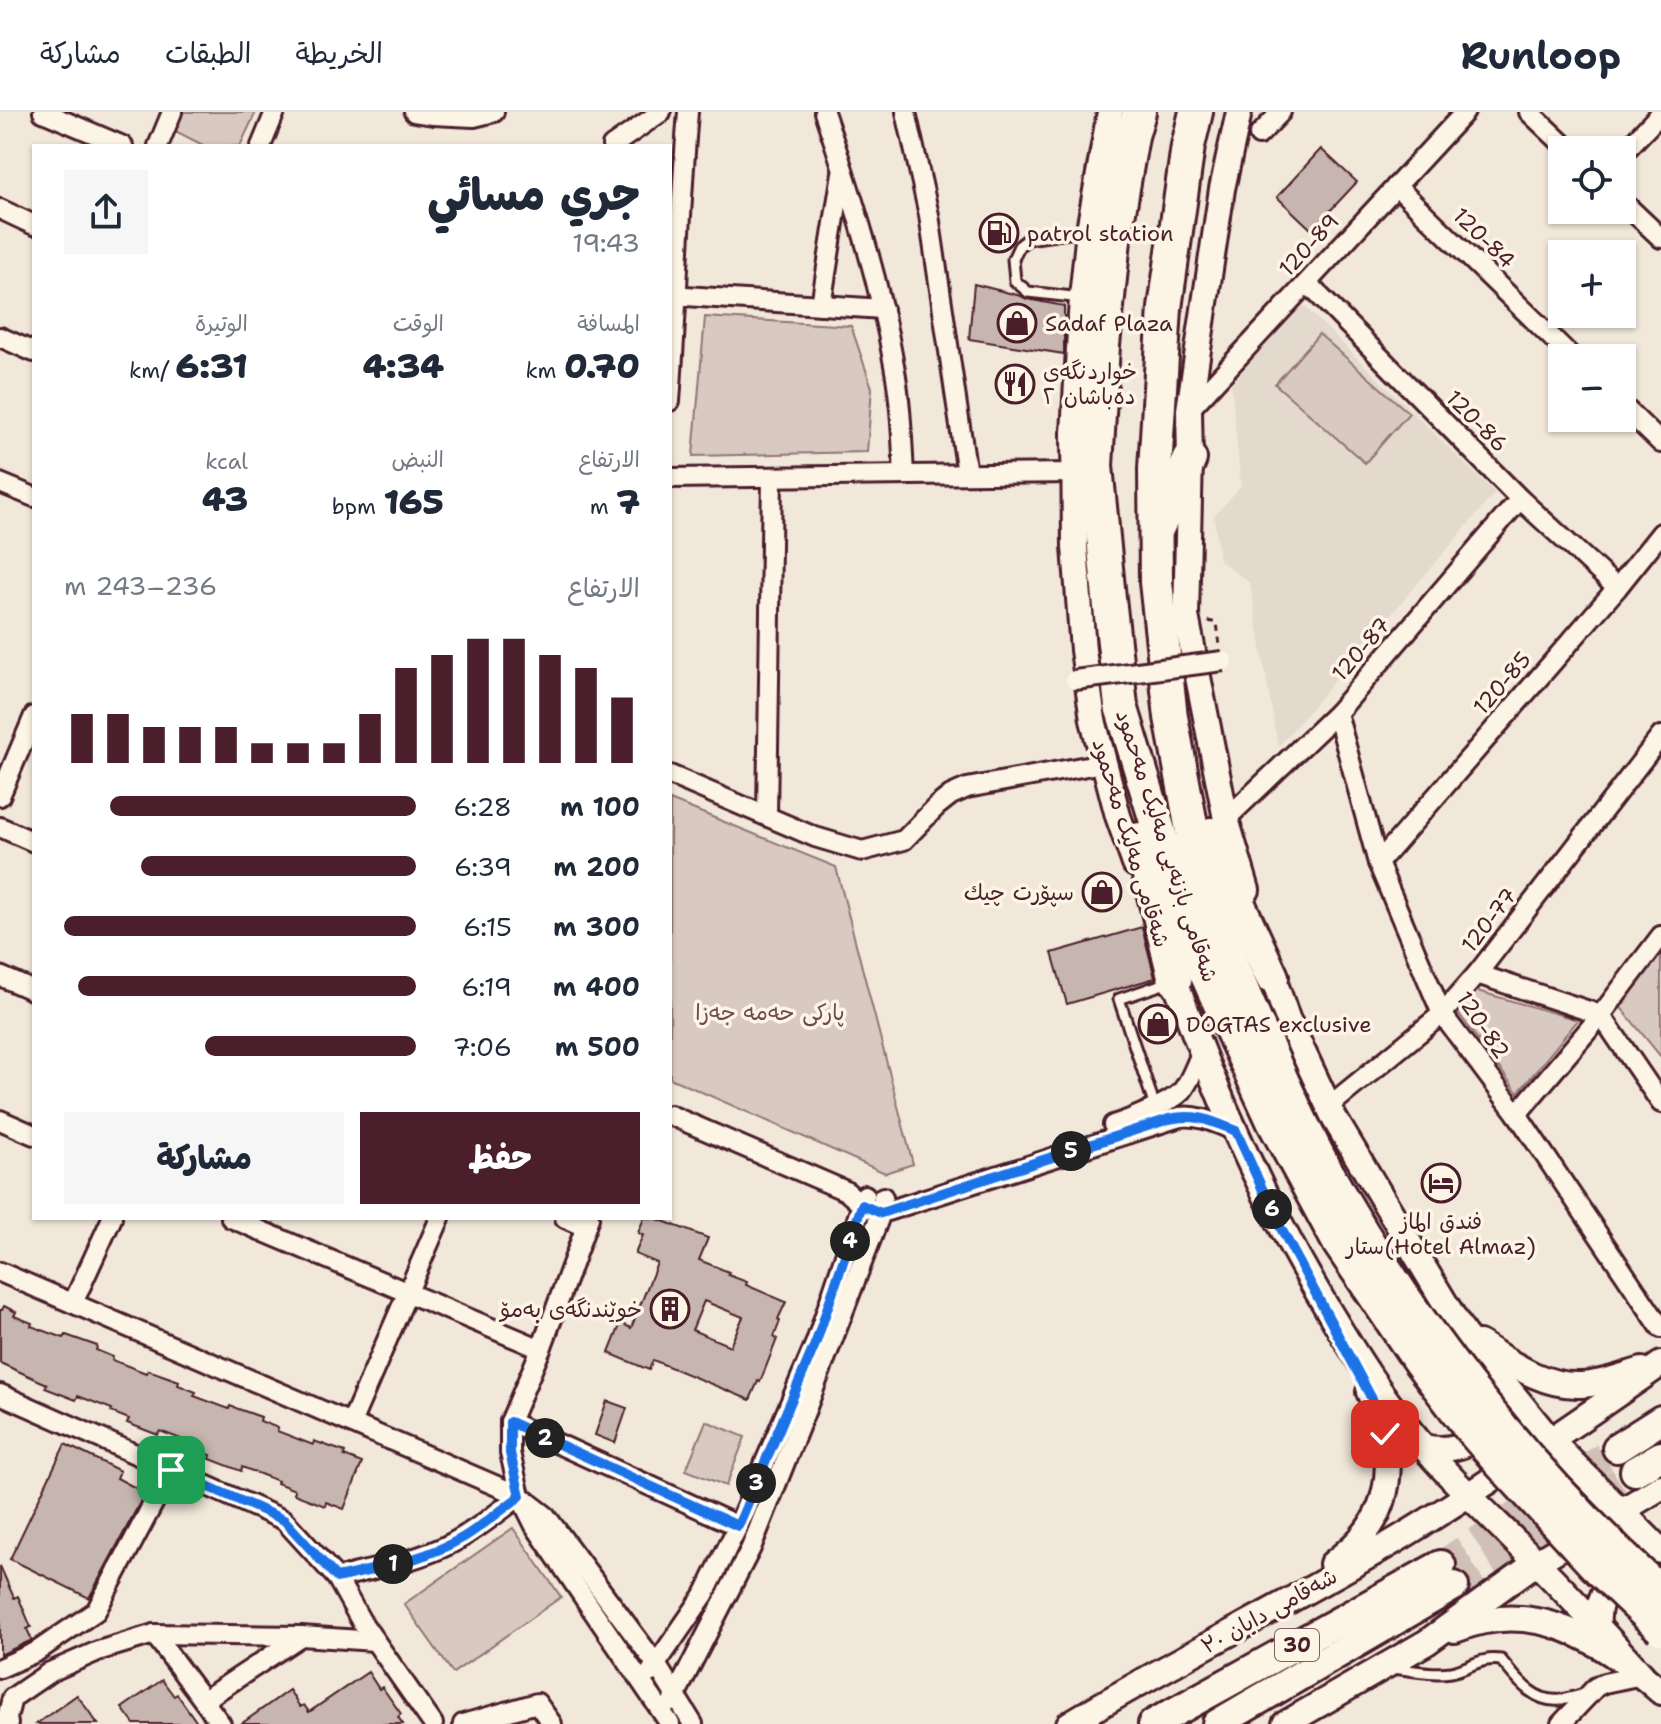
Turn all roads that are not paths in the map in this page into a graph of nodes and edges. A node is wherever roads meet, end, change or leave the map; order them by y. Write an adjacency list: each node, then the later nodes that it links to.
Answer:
1 (43, 112): 21 (street)
2 (172, 112): 22 (street)
3 (275, 112): 23 (street)
4 (414, 112): 5 (street)
5 (494, 112)
6 (661, 112): 24 (street)
7 (688, 112): 27 (street)
8 (824, 112): 25 (street)
9 (906, 112): 48 (street)
10 (1110, 112): 31 (main road)
11 (1139, 112): 47 (highway, شەقامی بازنەیی مەلیک مەحمود)
12 (1196, 112): 55 (highway, شەقامی بازنەیی مەلیک مەحمود)
13 (1239, 112): 43 (main road)
14 (1281, 112): 18 (street)
15 (1465, 112): 26 (street, 120-89)
16 (1529, 112): 19 (street)
17 (1661, 113): 20 (street)
18 (1259, 135)
19 (1554, 136)
20 (1636, 139)
21 (118, 144)
22 (159, 144)
23 (264, 144)
24 (615, 144)
25 (843, 168): 36 (street); 37 (street)
26 (1396, 186): 33 (street, 120-89); 39 (street, 120-84)
27 (676, 189): 34 (street)
28 (0, 209): 30 (street)
29 (1636, 214): 32 (street)
30 (32, 224)
31 (1089, 230): 35 (main road); 35 (lane)
32 (1661, 238)
33 (1307, 283): 43 (street, 120-89); 54 (street, 120-86)
34 (674, 295): 36 (street); 40 (street)
35 (1082, 298): 42 (main road)
36 (821, 305): 37 (street)
37 (883, 309): 49 (street)
38 (0, 337): 41 (street)
39 (1559, 344)
40 (672, 348)
41 (32, 351)
42 (1076, 400): 47 (highway)
43 (1189, 410): 46 (main road)
44 (1636, 419): 45 (street)
45 (1661, 443)
46 (1190, 459): 55 (highway); 69 (main road)
47 (1085, 469): 48 (street); 60 (highway, شەقامی بازنەیی مەلیک مەحمود); 65 (main road, شەقامی مەلیک مەحمود)
48 (967, 474): 49 (street)
49 (904, 475): 50 (street)
50 (772, 477): 51 (street); 68 (street)
51 (672, 478)
52 (0, 483): 53 (street)
53 (32, 496)
54 (1520, 499): 57 (street, 120-86); 61 (street, 120-87)
55 (1155, 533): 62 (highway, شەقامی بازنەیی مەلیک مەحمود)
56 (1661, 533): 57 (street, 120-85)
57 (1617, 588): 72 (street, 120-85)
58 (1223, 661): 59 (street, bridge)
59 (1075, 680)
60 (1121, 706): 76 (highway); 81 (highway, شەقامی بازنەیی مەلیک مەحمود)
61 (1337, 713): 69 (street, 120-87); 72 (street, 120-82)
62 (1171, 717): 75 (highway); 81 (highway, شەقامی بازنەیی مەلیک مەحمود)
63 (32, 721): 67 (street)
64 (1661, 736): 74 (street, 120-77)
65 (1103, 763): 68 (street); 76 (main road, شەقامی مەلیک مەحمود)
66 (672, 776): 68 (street)
67 (0, 796)
68 (767, 816)
69 (1226, 819): 75 (main road)
70 (0, 827): 71 (street)
71 (32, 841)
72 (1378, 863): 79 (street, 120-82)
73 (1661, 936): 80 (street)
74 (1477, 974): 79 (street, 120-77); 80 (street)
75 (1272, 977): 85 (main road)
76 (1175, 980): 82 (main road, شەقامی مەلیک مەحمود); 84 (lane)
77 (2, 981): 78 (street)
78 (32, 990)
79 (1442, 1014): 85 (street, 120-77); 86 (street, 120-82)
80 (1601, 1015): 83 (street); 86 (street)
81 (1245, 1028): 123 (highway, شەقامی بازنەیی مەلیک مەحمود, bridge); 126 (highway, شەقامی بازنەیی مەلیک مەحمود, bridge)
82 (1202, 1051): 84 (street); 89 (main road, شەقامی مەلیک مەحمود)
83 (1659, 1097)
84 (1155, 1107): 91 (street)
85 (1328, 1107): 101 (main road)
86 (1517, 1114): 100 (street, 120-82)
87 (672, 1116): 91 (street)
88 (0, 1120): 90 (street)
89 (1236, 1131): 91 (street); 96 (main road, شەقامی مەلیک مەحمود)
90 (32, 1134)
91 (873, 1202): 119 (street); 138 (street)
92 (111, 1220): 99 (street)
93 (236, 1220): 98 (street)
94 (439, 1220): 98 (street)
95 (587, 1222): 102 (street)
96 (1304, 1270): 110 (main road, شەقامی مەلیک مەحمود); 124 (main road)
97 (0, 1272): 99 (street)
98 (408, 1293): 102 (street); 108 (street)
99 (73, 1303): 108 (street)
100 (1661, 1328)
101 (1463, 1333): 103 (main road); 104 (main road)
102 (541, 1349): 107 (street)
103 (1660, 1365): 109 (main road, شەقامی دابان ٣٠)
104 (1506, 1387): 109 (main road); 110 (main road)
105 (0, 1394): 113 (street)
106 (1661, 1420): 111 (main road)
107 (510, 1422): 117 (street); 119 (street)
108 (351, 1423): 117 (street)
109 (1551, 1441): 116 (main road, شەقامی دابان ٣٠); 118 (main road)
110 (1424, 1447): 116 (main road, شەقامی مەلیک مەحمود)
111 (1617, 1448)
112 (1661, 1456): 114 (main road)
113 (171, 1470): 122 (street); 133 (street)
114 (1635, 1471)
115 (1661, 1487): 118 (main road)
116 (1467, 1494): 121 (main road, شەقامی مەلیک مەحمود); 124 (main road, شەقامی دابان ٣٠ / 30)
117 (520, 1496): 122 (street); 131 (street); 135 (street)
118 (1621, 1511): 120 (main road); 121 (main road)
119 (738, 1526): 131 (street)
120 (1661, 1551): 125 (main road)
121 (1537, 1562): 125 (main road, شەقامی مەلیک مەحمود); 130 (main road)
122 (337, 1578): 129 (street)
123 (1661, 1593)
124 (1300, 1594): 147 (main road, شەقامی دابان ٣٠ / 30)
125 (1598, 1627): 134 (main road, شەقامی مەلیک مەحمود)
126 (1661, 1628)
127 (154, 1634): 128 (street); 139 (street); 141 (street)
128 (301, 1636): 129 (street); 139 (street)
129 (375, 1641): 143 (street)
130 (1427, 1642): 132 (main road); 134 (main road)
131 (656, 1664): 135 (street); 138 (street)
132 (1383, 1667): 137 (lane); 150 (main road)
133 (0, 1668)
134 (1642, 1675): 136 (main road); 137 (street)
135 (644, 1683): 140 (street)
136 (1661, 1692)
137 (1589, 1693): 151 (street)
138 (676, 1697): 140 (street); 146 (street)
139 (204, 1700): 142 (street)
140 (667, 1719)
141 (8, 1724)
142 (221, 1724)
143 (433, 1724)
144 (463, 1724): 145 (street)
145 (552, 1724)
146 (693, 1724)
147 (1069, 1724)
148 (1153, 1724): 149 (main road, شەقامی دابان ٣٠ / 30)
149 (1217, 1724)
150 (1285, 1724)
151 (1561, 1724)

